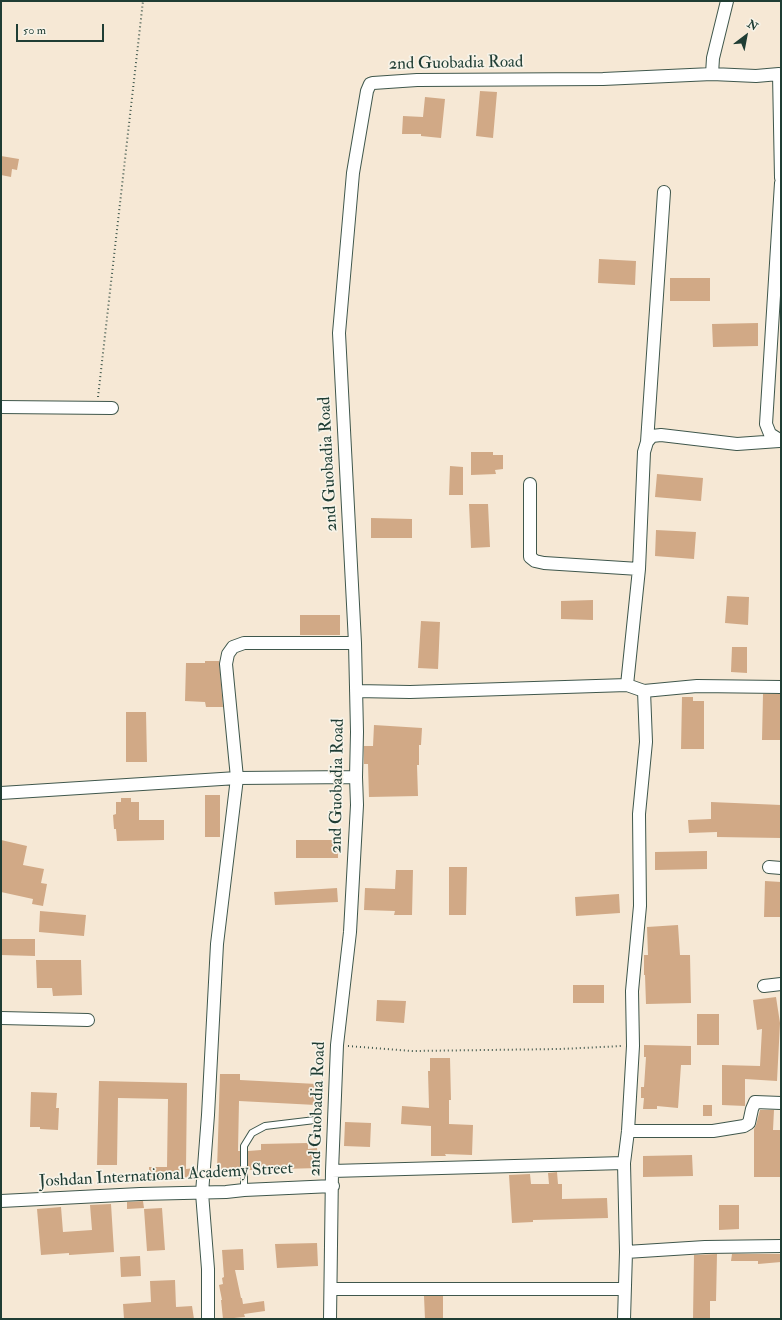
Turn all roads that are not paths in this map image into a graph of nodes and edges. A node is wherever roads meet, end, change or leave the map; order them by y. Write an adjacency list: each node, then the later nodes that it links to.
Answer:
1 (727, 1): 2 (street)
2 (712, 74): 3 (street); 15 (street, 2nd Guobadia Road)
3 (780, 74): 4 (street)
4 (781, 178)
5 (781, 183): 7 (street)
6 (664, 192): 12 (street)
7 (780, 203): 8 (street)
8 (777, 318): 11 (street)
9 (1, 408): 10 (street)
10 (112, 408)
11 (780, 441): 12 (street)
12 (647, 442): 14 (street)
13 (530, 484): 14 (street)
14 (639, 569): 16 (street)
15 (355, 643): 18 (street, 2nd Guobadia Road); 21 (street)
16 (627, 685): 18 (street); 19 (street)
17 (781, 688): 19 (street)
18 (356, 691): 20 (street, 2nd Guobadia Road)
19 (644, 691): 29 (street)
20 (356, 777): 21 (street); 31 (street, 2nd Guobadia Road)
21 (237, 778): 22 (street); 34 (street)
22 (1, 793)
23 (781, 984): 24 (street)
24 (764, 986)
25 (1, 1018): 26 (street)
26 (88, 1020)
27 (781, 1103): 29 (street)
28 (315, 1120): 33 (lane)
29 (628, 1131): 30 (street)
30 (624, 1163): 31 (street); 37 (street)
31 (332, 1171): 32 (street, 2nd Guobadia Road)
32 (333, 1186): 33 (street, Joshdan International Academy Street); 38 (street, 2nd Guobadia Road)
33 (244, 1190): 34 (street, Joshdan International Academy Street)
34 (202, 1193): 35 (street, Joshdan International Academy Street); 40 (street)
35 (1, 1201)
36 (781, 1246): 37 (street)
37 (626, 1252): 39 (street)
38 (331, 1289): 39 (street); 41 (street, 2nd Guobadia Road)
39 (624, 1289): 42 (street)
40 (208, 1319)
41 (330, 1319)
42 (624, 1319)

